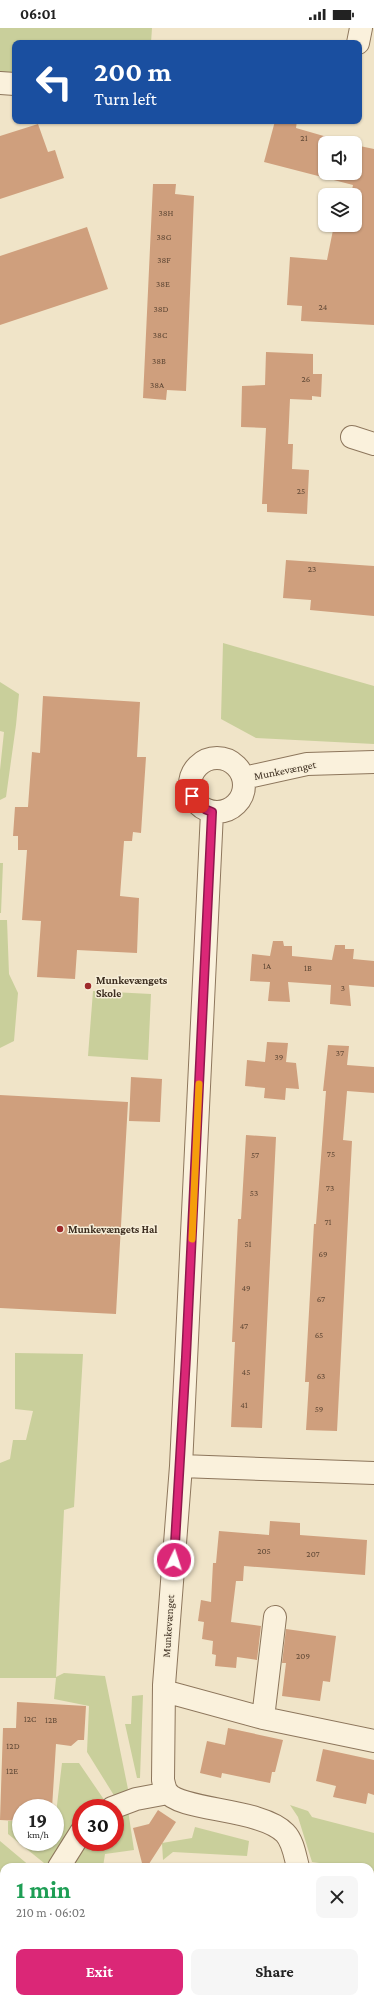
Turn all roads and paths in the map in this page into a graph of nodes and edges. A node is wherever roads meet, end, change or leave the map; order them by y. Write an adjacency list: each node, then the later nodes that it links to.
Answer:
1 (361, 28): 2 (street)
2 (359, 40)
3 (0, 83): 4 (street)
4 (12, 84)
5 (352, 437): 6 (street)
6 (374, 444)
7 (374, 762): 8 (street, Munkevænget)
8 (244, 778): 9 (street); 9 (street)
9 (212, 812): 10 (street, Munkevænget)
10 (181, 1466): 11 (street); 13 (street, Munkevænget)
11 (374, 1474)
12 (275, 1617): 14 (street)
13 (164, 1691): 14 (street); 16 (street, Munkevænget)
14 (263, 1718): 15 (street)
15 (374, 1741)
16 (168, 1793): 17 (street); 20 (street)
17 (124, 1804)
18 (72, 1846): 19 (street)
19 (62, 1863)
20 (297, 1863)

